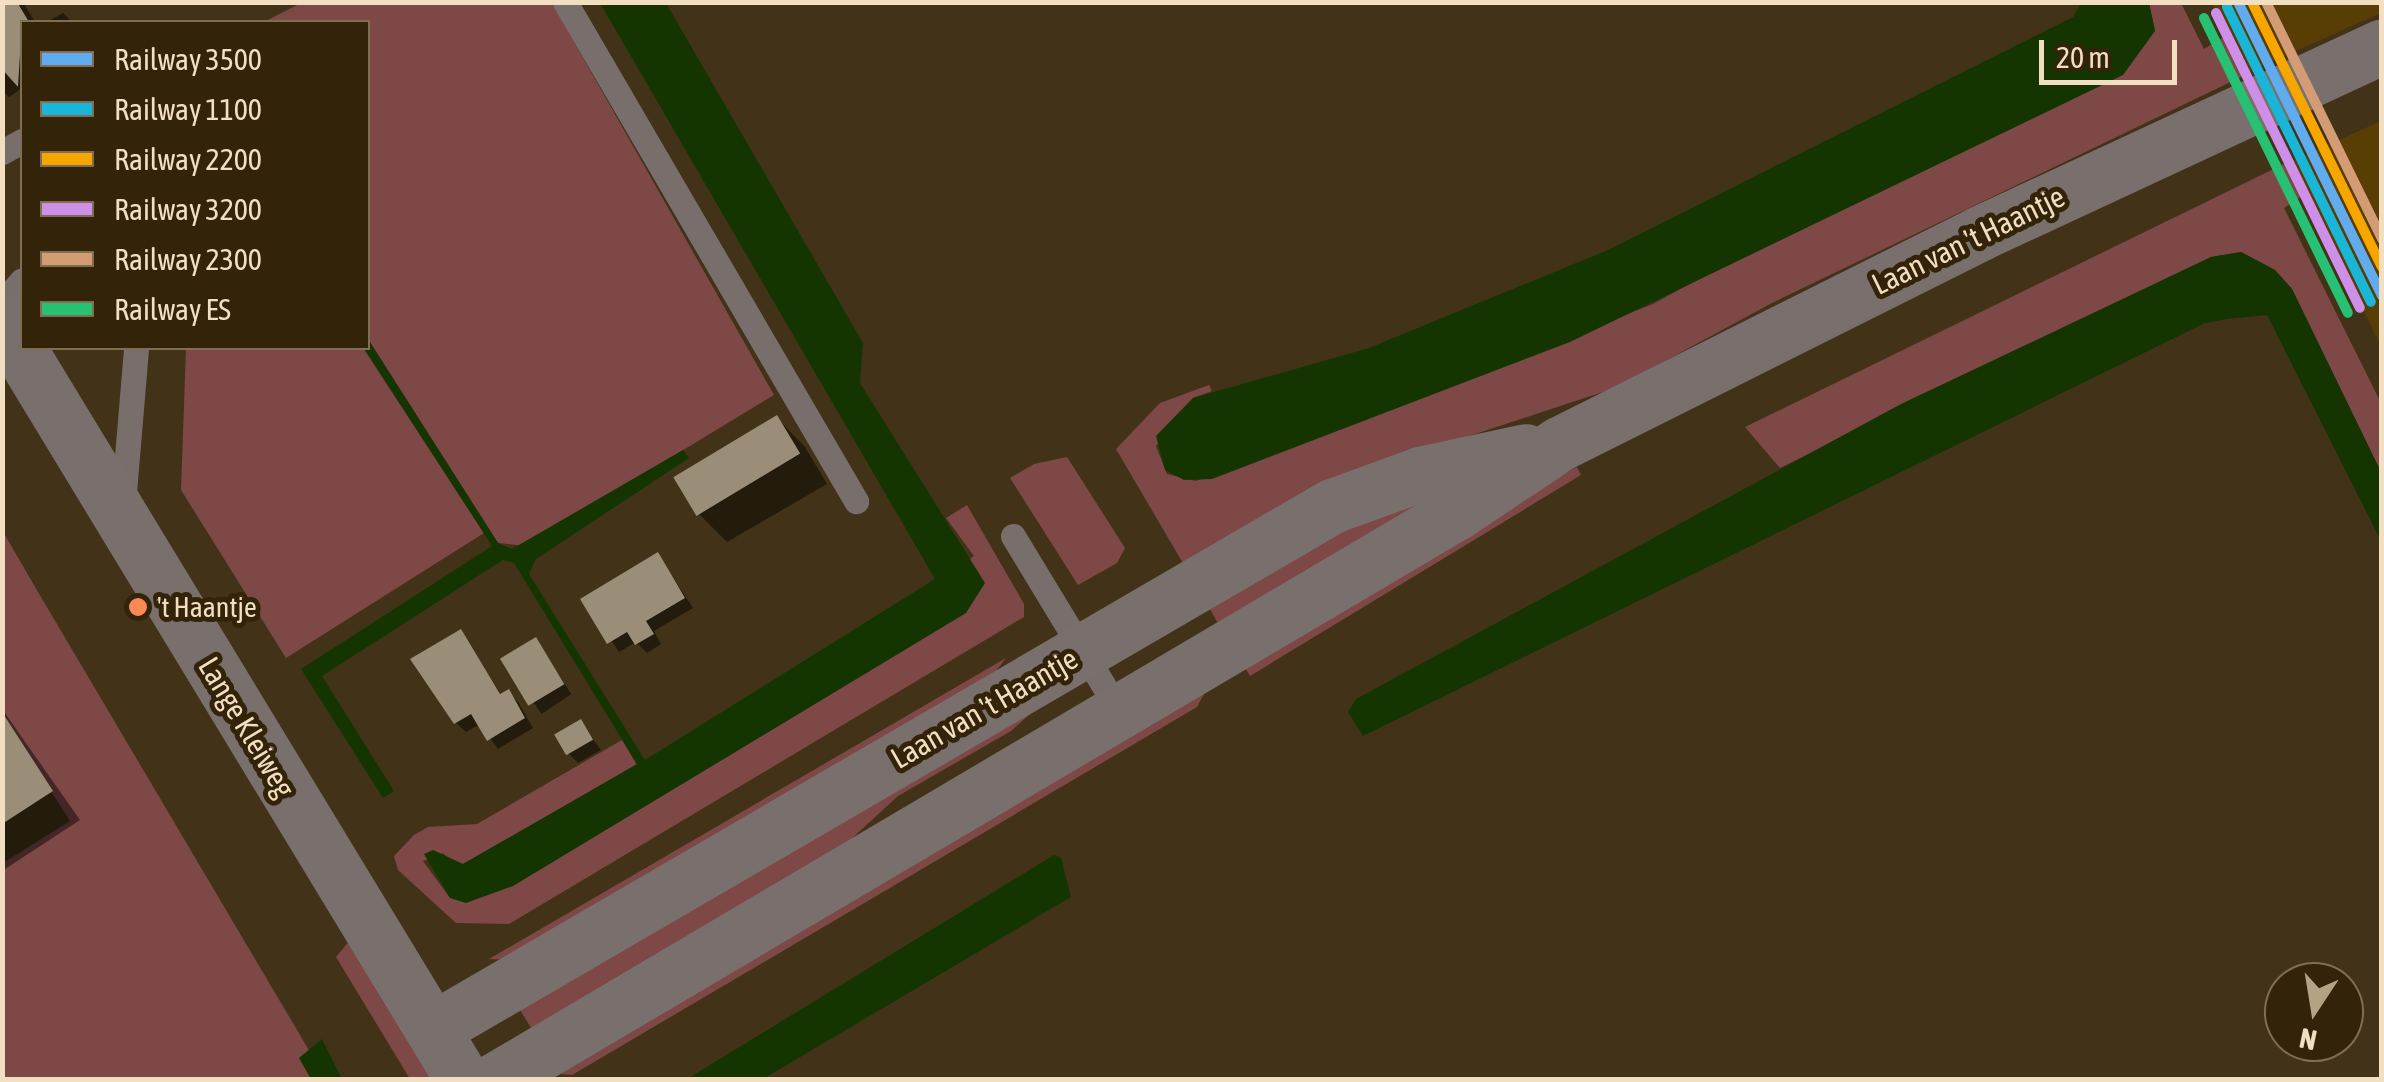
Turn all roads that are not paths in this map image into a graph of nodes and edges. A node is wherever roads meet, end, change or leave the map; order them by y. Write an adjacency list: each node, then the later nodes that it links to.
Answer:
1 (565, 2): 8 (lane)
2 (2382, 46): 7 (street, Laan van 't Haantje)
3 (20, 282): 4 (lane)
4 (2, 303)
5 (2, 321): 9 (street, Lange Kleiweg)
6 (136, 350): 9 (lane)
7 (1559, 444): 11 (street, Laan van 't Haantje); 12 (street, Laan van 't Haantje)
8 (856, 501)
9 (121, 518): 13 (street, Lange Kleiweg)
10 (1013, 536): 11 (lane)
11 (1082, 652): 12 (lane); 13 (street, Laan van 't Haantje)
12 (1119, 711): 15 (street, Laan van 't Haantje)
13 (433, 1029): 14 (street, Lange Kleiweg)
14 (463, 1080)
15 (495, 1080)

